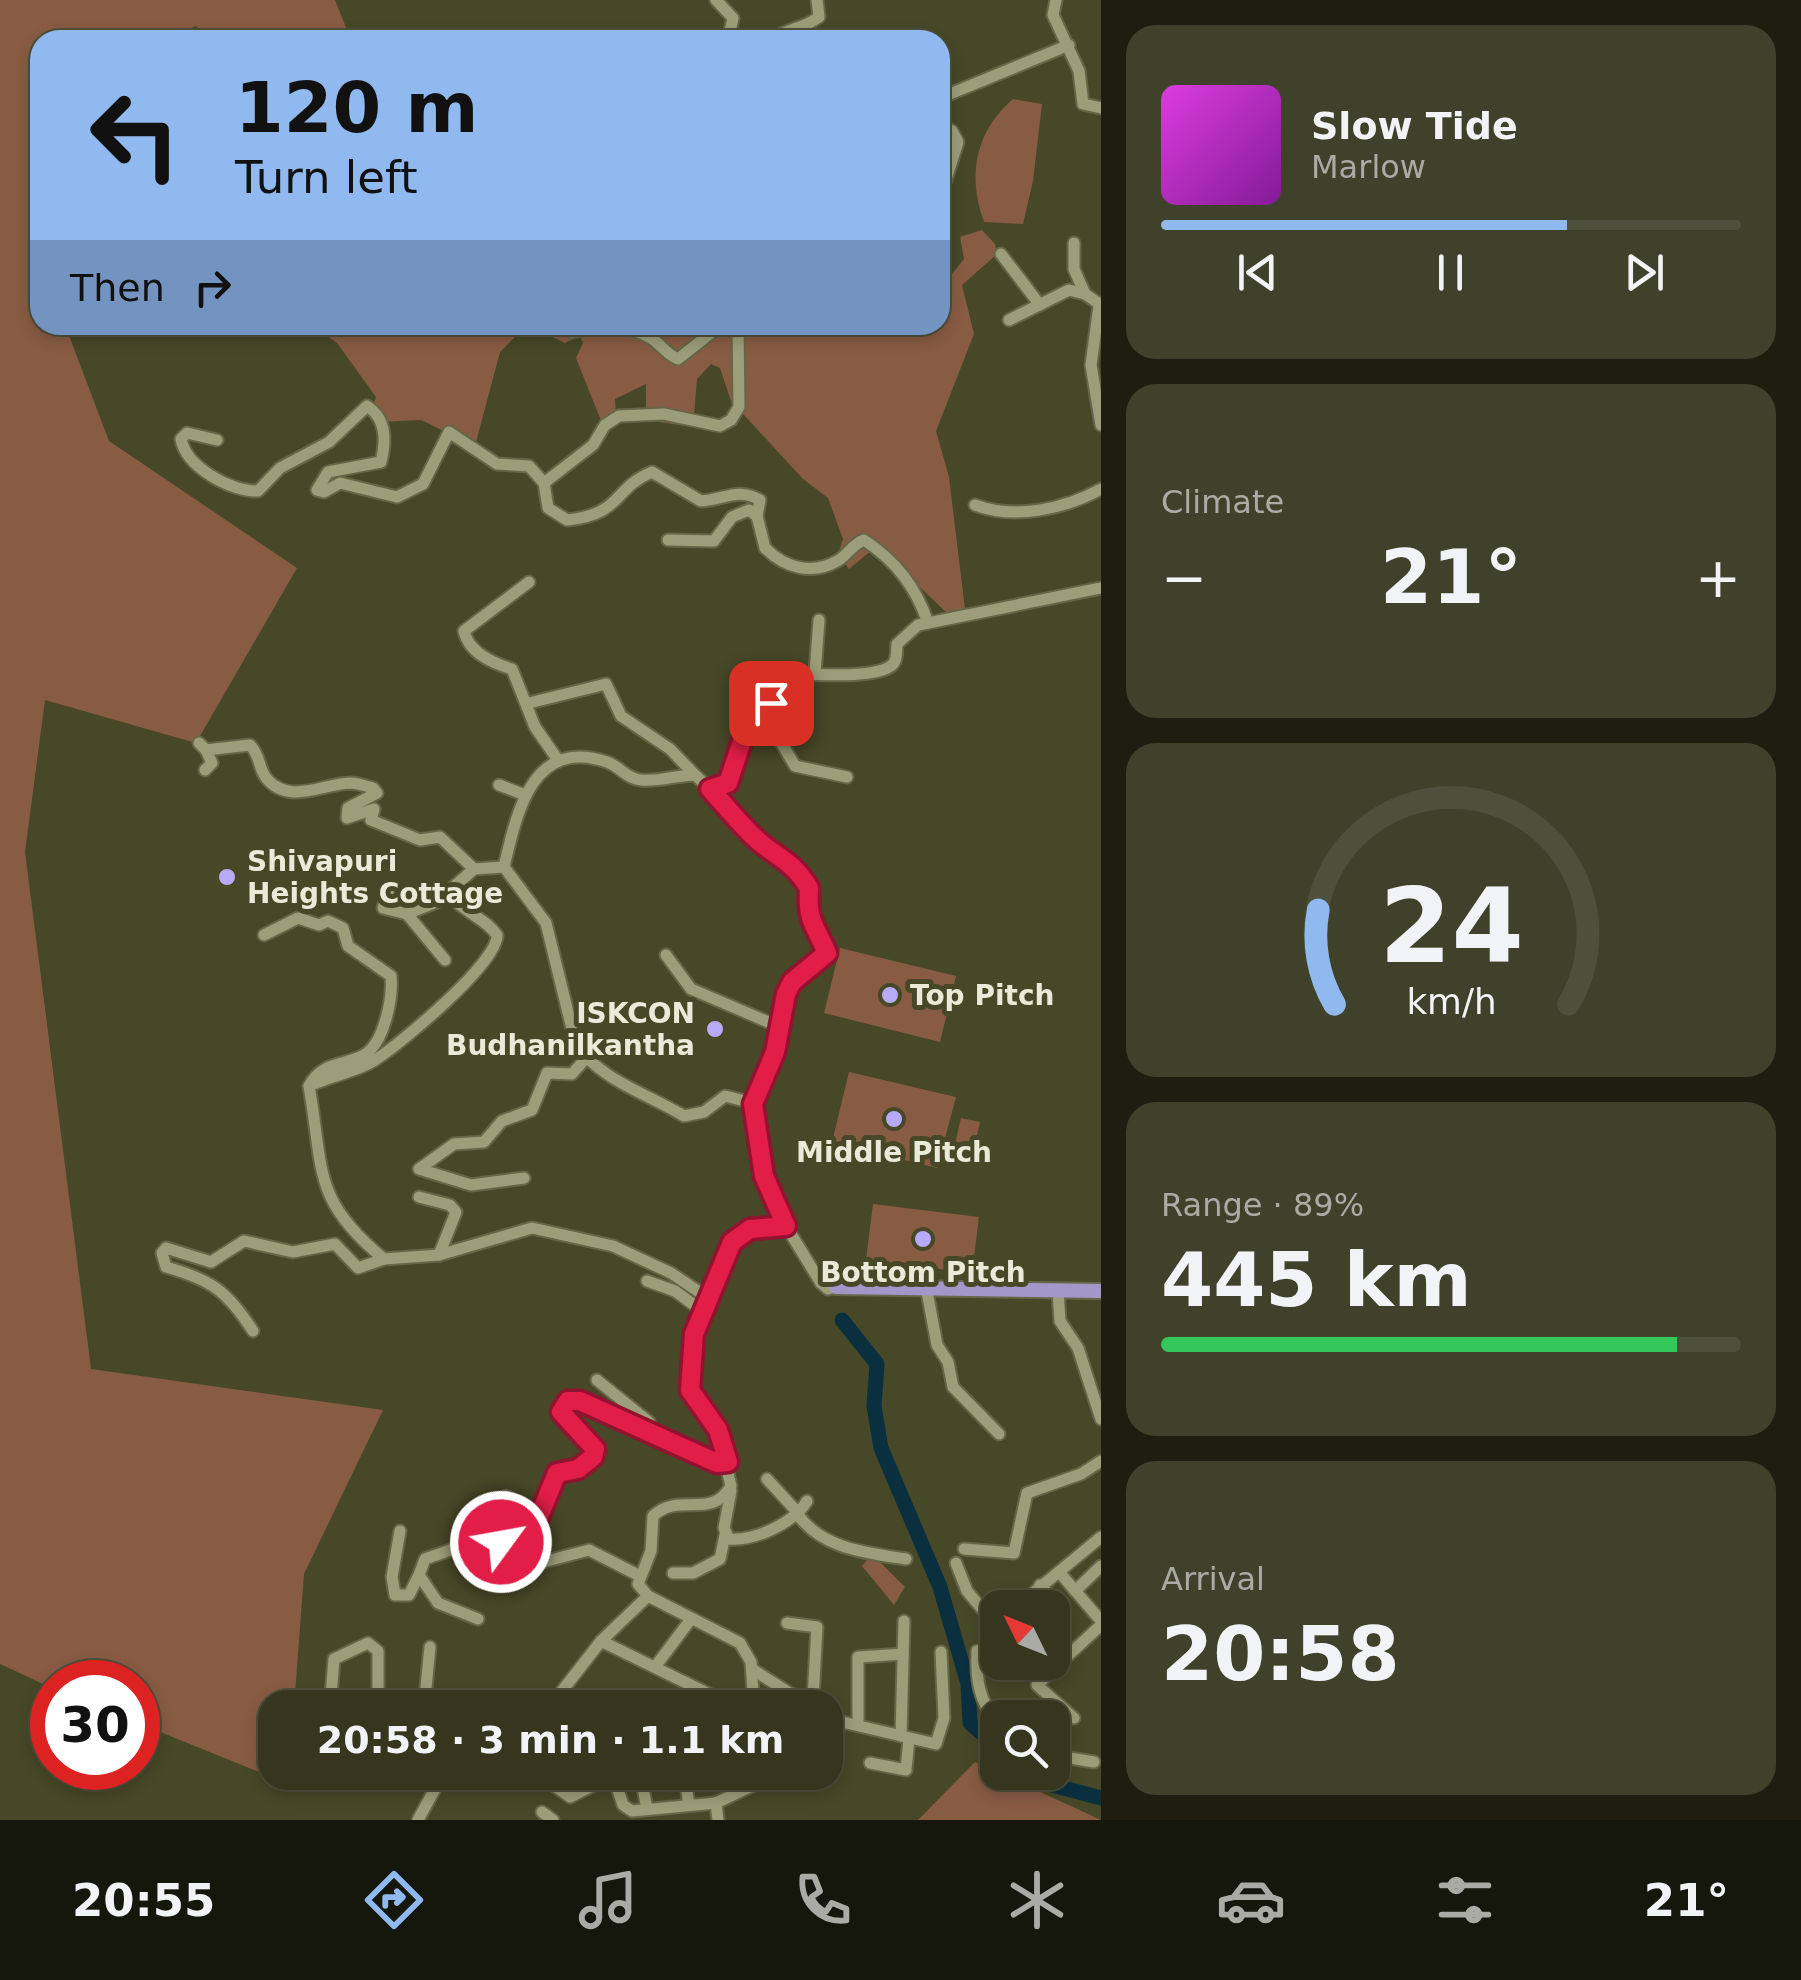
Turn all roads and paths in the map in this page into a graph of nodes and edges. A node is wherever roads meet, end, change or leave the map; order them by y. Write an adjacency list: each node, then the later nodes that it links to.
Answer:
1 (716, 0): 4 (street)
2 (817, 0): 5 (street)
3 (1056, 0): 6 (street)
4 (730, 30)
5 (791, 30)
6 (1069, 45): 7 (street); 8 (street)
7 (950, 94)
8 (1101, 108)
9 (950, 130): 10 (street)
10 (950, 167)
11 (1074, 242): 13 (street)
12 (1001, 254): 14 (street)
13 (1085, 294): 14 (street); 15 (street)
14 (1040, 305): 16 (street)
15 (1100, 306): 20 (street)
16 (1009, 320)
17 (644, 335): 18 (street)
18 (708, 335)
19 (738, 335): 22 (street)
20 (1101, 425)
21 (217, 440): 22 (street)
22 (544, 482): 25 (street)
23 (1101, 489): 24 (street)
24 (975, 505)
25 (758, 516): 26 (street); 30 (street)
26 (668, 540)
27 (529, 582): 32 (street)
28 (1101, 588): 30 (street)
29 (819, 620): 31 (street)
30 (928, 622): 31 (street)
31 (816, 673): 33 (street)
32 (528, 703): 34 (street); 36 (street)
33 (765, 715): 37 (street); 39 (street)
34 (558, 760): 36 (street); 40 (street)
35 (205, 770): 42 (street)
36 (695, 775): 39 (street)
37 (847, 777)
38 (499, 785): 40 (street)
39 (710, 789): 49 (street)
40 (526, 795): 41 (street)
41 (504, 867): 42 (street); 50 (street)
42 (474, 869): 44 (street)
43 (389, 890): 45 (street)
44 (449, 896): 45 (street); 51 (street)
45 (406, 914): 48 (street)
46 (264, 935): 51 (street)
47 (666, 955): 49 (street)
48 (445, 960)
49 (780, 1028): 52 (street)
50 (586, 1058): 52 (street); 53 (street)
51 (309, 1086): 57 (street)
52 (753, 1104): 55 (street)
53 (524, 1178)
54 (419, 1197): 56 (street)
55 (786, 1226): 60 (street); 63 (street)
56 (439, 1255): 57 (street); 63 (street)
57 (384, 1259): 65 (street)
58 (647, 1281): 64 (street)
59 (926, 1286): 60 (main road); 62 (main road); 68 (street)
60 (836, 1287)
61 (1101, 1291): 62 (main road)
62 (1058, 1292): 67 (street)
63 (712, 1300): 64 (street)
64 (705, 1313): 71 (street)
65 (254, 1330)
66 (597, 1380): 69 (street)
67 (1101, 1419)
68 (999, 1434)
69 (656, 1436): 71 (street); 86 (street)
70 (1101, 1461): 79 (street)
71 (728, 1462): 73 (street)
72 (767, 1479): 75 (street)
73 (732, 1486): 77 (street); 87 (street)
74 (807, 1502): 75 (street)
75 (798, 1515): 77 (street); 80 (street)
76 (400, 1531): 86 (street)
77 (725, 1534): 84 (street)
78 (1101, 1537): 85 (street)
79 (964, 1549)
80 (906, 1559)
81 (956, 1562): 93 (street)
82 (1101, 1566): 91 (street)
83 (483, 1571): 87 (street)
84 (673, 1573)
85 (1060, 1573): 88 (street); 91 (street)
86 (419, 1574): 94 (street)
87 (638, 1575): 92 (street)
88 (1040, 1585): 89 (street); 90 (street)
89 (1035, 1590)
90 (1044, 1590)
91 (1075, 1591): 98 (street)
92 (648, 1596): 95 (street); 99 (street)
93 (980, 1606)
94 (478, 1619)
95 (692, 1619): 105 (street); 106 (street)
96 (904, 1621): 104 (street)
97 (787, 1622): 115 (street)
98 (1101, 1623): 103 (street)
99 (601, 1641): 105 (street); 111 (street)
100 (430, 1647): 110 (street)
101 (980, 1650): 116 (street)
102 (942, 1652): 120 (street)
103 (1070, 1653)
104 (903, 1654): 119 (street); 120 (street)
105 (655, 1667): 112 (street)
106 (752, 1670): 113 (street); 114 (street)
107 (1042, 1680): 117 (street)
108 (331, 1690): 109 (street)
109 (378, 1690)
110 (426, 1690)
111 (563, 1690)
112 (703, 1690)
113 (753, 1690)
114 (784, 1690)
115 (815, 1690)
116 (982, 1700)
117 (1074, 1718)
118 (843, 1720): 119 (street)
119 (858, 1722): 120 (street)
120 (905, 1737): 123 (street)
121 (1070, 1758): 122 (street)
122 (1094, 1762)
123 (870, 1763)
124 (435, 1790): 134 (street)
125 (560, 1790): 126 (street)
126 (584, 1790)
127 (618, 1790): 133 (street)
128 (643, 1790): 133 (street)
129 (687, 1790): 132 (street)
130 (743, 1790): 131 (street)
131 (716, 1803): 132 (street); 135 (street)
132 (689, 1805): 133 (street)
133 (646, 1809)
134 (418, 1820)
135 (718, 1820)

